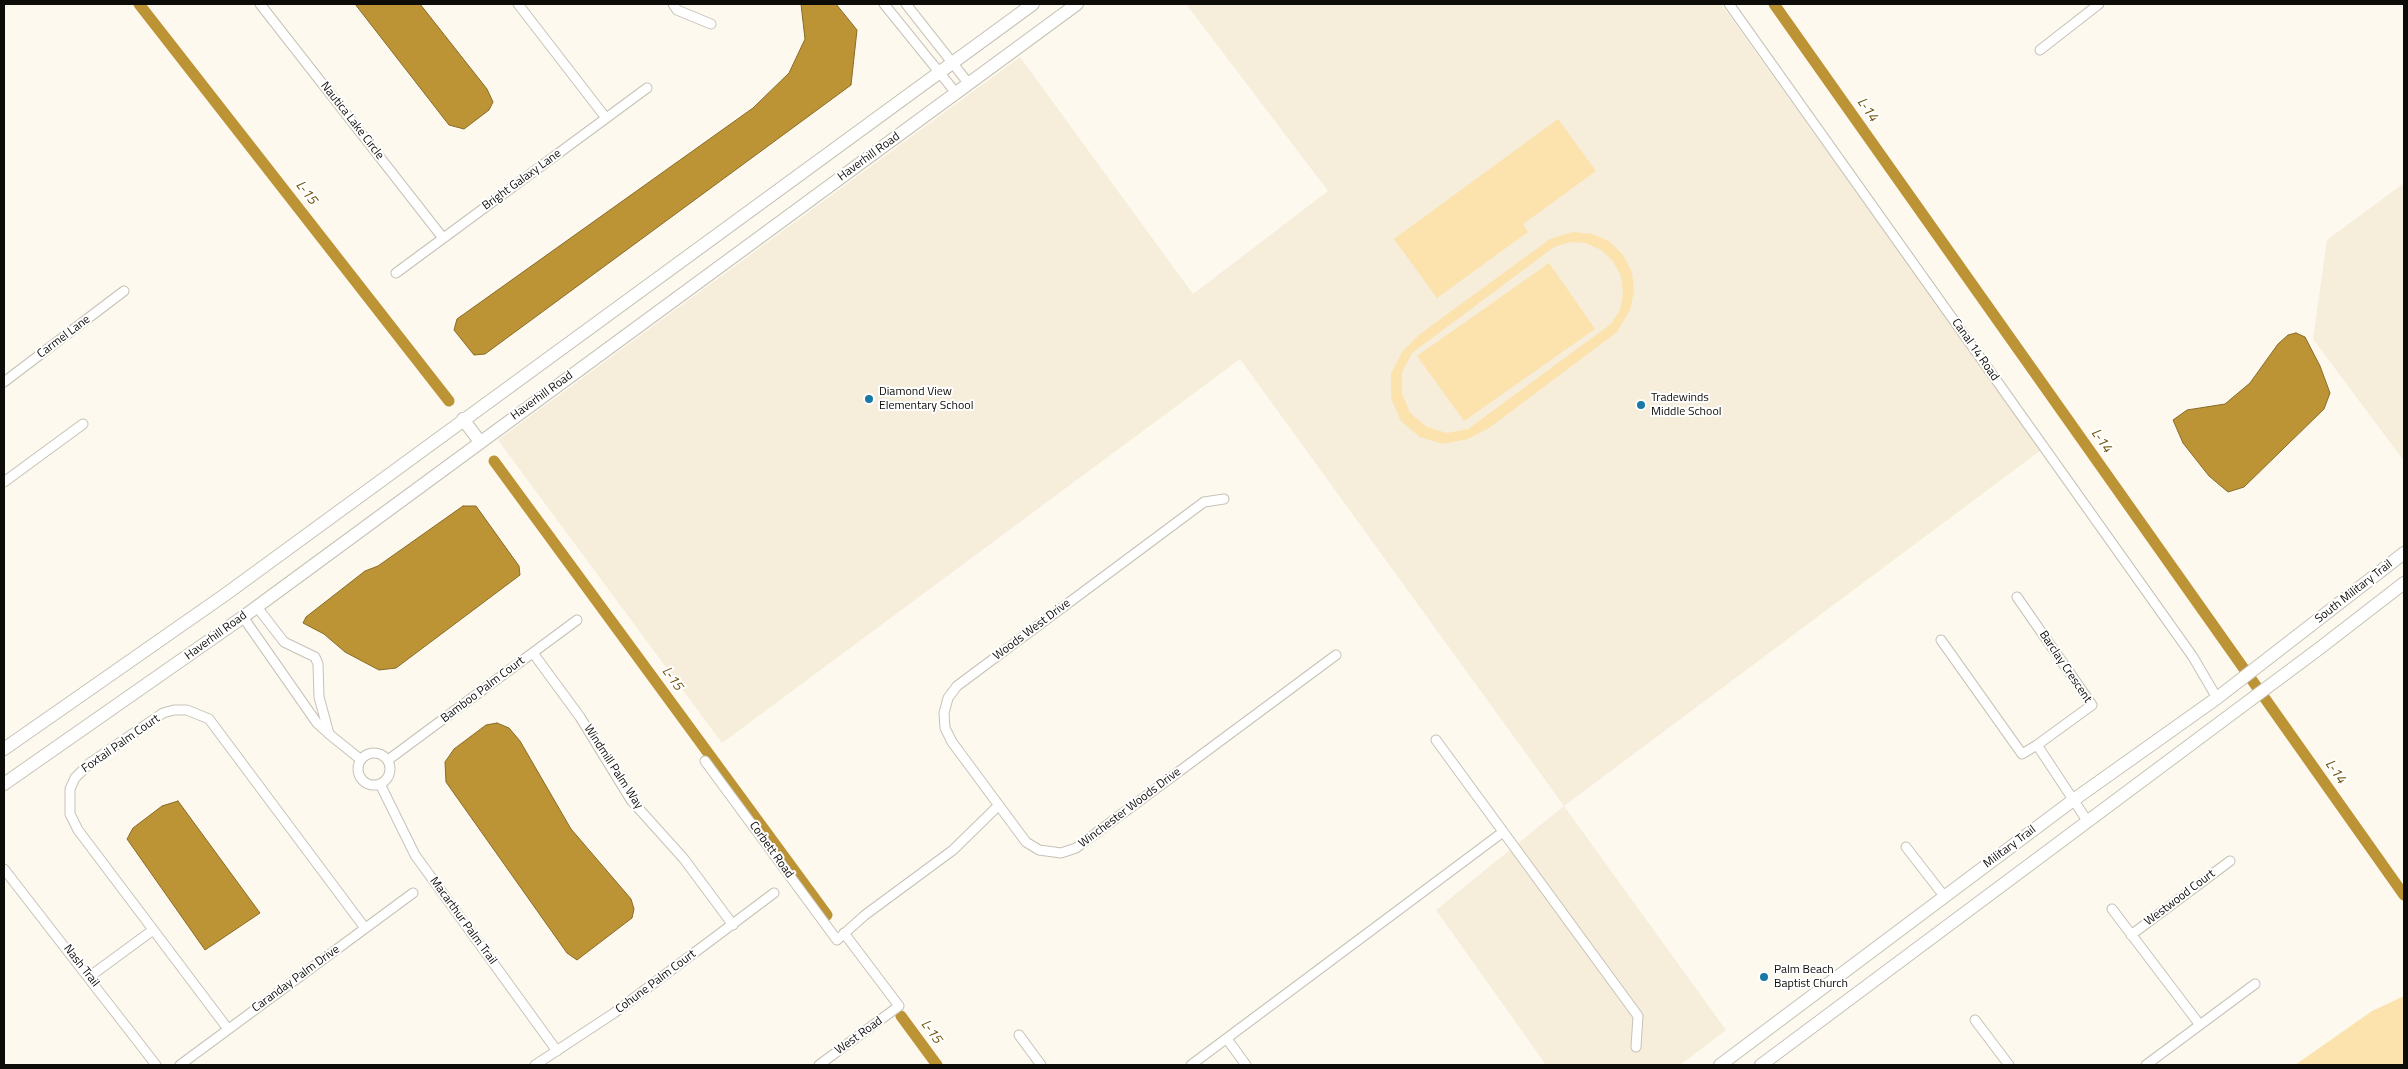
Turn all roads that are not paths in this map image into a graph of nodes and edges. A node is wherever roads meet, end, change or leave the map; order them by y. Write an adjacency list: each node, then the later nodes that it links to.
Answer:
1 (260, 4): 18 (street, Nautica Lake Circle)
2 (518, 4): 17 (street)
3 (673, 4): 10 (street)
4 (884, 4): 13 (street)
5 (906, 4): 12 (street)
6 (1033, 4): 12 (street)
7 (1076, 4): 14 (street, Haverhill Road)
8 (1729, 4): 37 (street, Canal 14 Road)
9 (2099, 4): 11 (street)
10 (711, 24)
11 (2040, 50)
12 (952, 62): 13 (street); 14 (street)
13 (938, 71): 16 (street); 22 (street)
14 (970, 84): 16 (street, Haverhill Road)
15 (646, 88): 17 (street, Bright Galaxy Lane)
16 (956, 94): 24 (street, Haverhill Road)
17 (606, 118): 18 (street, Bright Galaxy Lane)
18 (443, 238): 19 (street, Bright Galaxy Lane)
19 (396, 273)
20 (124, 291): 21 (street, Carmel Lane)
21 (4, 382)
22 (463, 419): 24 (street); 41 (street)
23 (82, 424): 25 (street)
24 (480, 442): 30 (street, Haverhill Road)
25 (4, 482)
26 (1224, 499): 48 (street, Woods West Drive)
27 (2404, 553): 33 (street, South Military Trail)
28 (2404, 583): 49 (street, South Military Trail)
29 (2017, 597): 40 (street, Barclay Crescent)
30 (257, 607): 31 (street, Haverhill Road); 38 (street)
31 (243, 617): 38 (street); 45 (street, Haverhill Road)
32 (577, 620): 35 (street, Bamboo Palm Court)
33 (2304, 632): 37 (street, Military Trail)
34 (1941, 640): 40 (street, Barclay Crescent)
35 (533, 653): 43 (street, Bamboo Palm Court); 58 (street, Windmill Palm Way)
36 (1336, 655): 48 (street, Winchester Woods Drive)
37 (2217, 698): 47 (street, Military Trail)
38 (329, 734): 42 (street)
39 (1436, 740): 50 (street)
40 (2037, 745): 47 (street)
41 (4, 749)
42 (360, 760): 43 (street); 46 (street)
43 (388, 760): 46 (street)
44 (705, 761): 61 (street, Corbett Road)
45 (4, 784)
46 (380, 784): 71 (street, Macarthur Palm Trail)
47 (2072, 801): 49 (street); 56 (street, Military Trail)
48 (998, 805): 61 (street)
49 (2088, 822): 80 (street)
50 (1504, 832): 69 (street); 70 (street)
51 (1906, 847): 56 (street)
52 (2230, 861): 62 (street, Westwood Court)
53 (4, 869): 63 (street, Nash Trail)
54 (413, 893): 59 (street, Caranday Palm Drive)
55 (774, 893): 58 (street, Cohune Palm Court)
56 (1944, 896): 79 (street, Military Trail)
57 (2112, 909): 62 (street, Westwood Court)
58 (733, 925): 71 (street, Cohune Palm Court)
59 (365, 928): 60 (street, Foxtail Palm Court); 67 (street, Caranday Palm Drive)
60 (154, 930): 63 (street); 67 (street, Foxtail Palm Court)
61 (844, 933): 75 (street, West Road)
62 (2132, 935): 66 (street, Westwood Court)
63 (89, 977): 72 (street, Nash Trail)
64 (2255, 984): 66 (street)
65 (1975, 1020): 81 (street)
66 (2200, 1025): 82 (street)
67 (228, 1029): 73 (street, Caranday Palm Drive)
68 (1018, 1035): 76 (street)
69 (1227, 1039): 77 (street); 78 (street)
70 (1636, 1048)
71 (557, 1051): 74 (street, Cohune Palm Court)
72 (156, 1065)
73 (180, 1065)
74 (536, 1065)
75 (819, 1065)
76 (1041, 1065)
77 (1191, 1065)
78 (1246, 1065)
79 (1720, 1065)
80 (1761, 1065)
81 (2009, 1065)
82 (2146, 1065)

